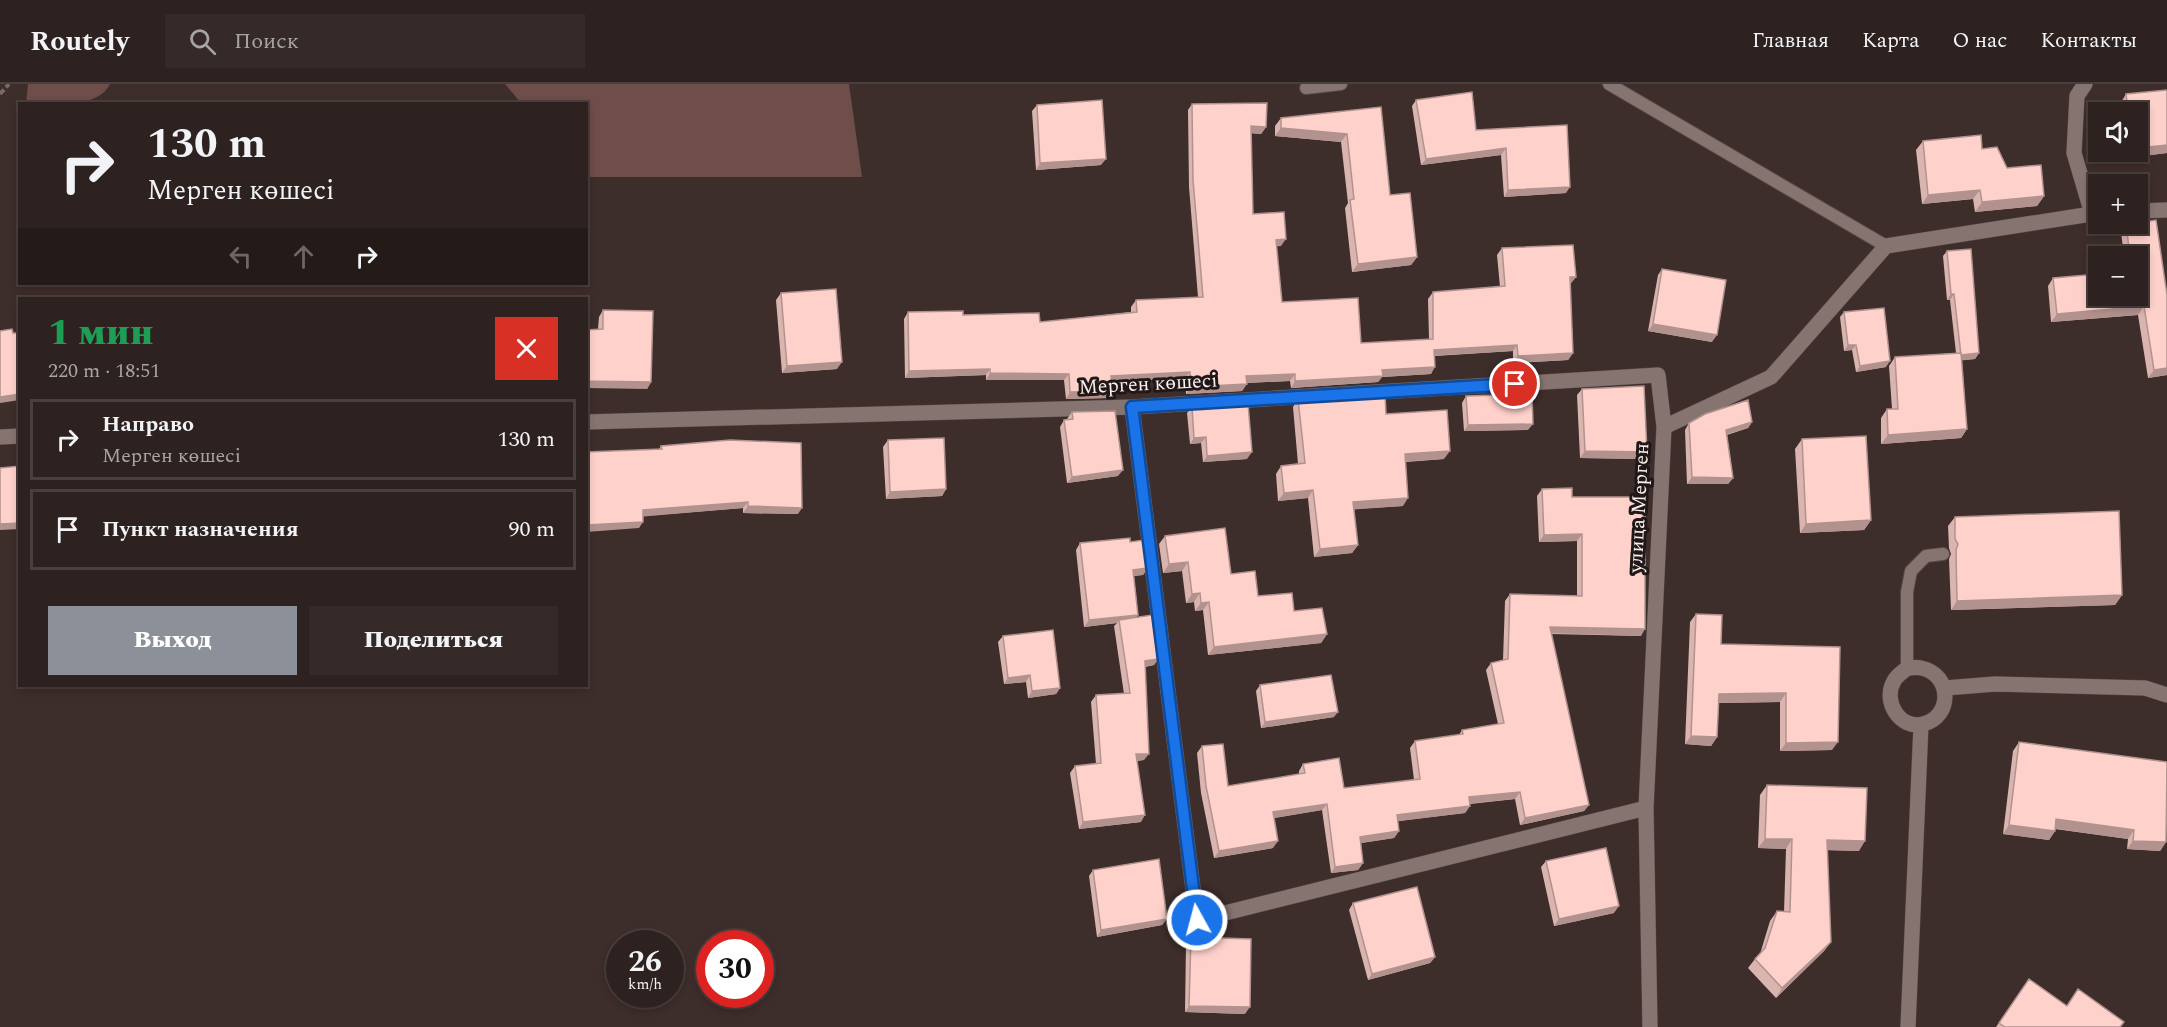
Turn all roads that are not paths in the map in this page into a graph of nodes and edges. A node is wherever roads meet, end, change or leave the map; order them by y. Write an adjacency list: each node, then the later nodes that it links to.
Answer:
1 (1341, 84): 4 (lane)
2 (1609, 84): 9 (lane)
3 (2085, 84): 5 (street)
4 (1306, 88)
5 (2088, 194)
6 (2167, 210): 7 (street)
7 (2148, 211)
8 (2088, 215): 9 (street)
9 (1886, 246): 12 (street, улица Мерген)
10 (1132, 407): 11 (street, Мерген көшесі); 12 (street, Мерген көшесі); 20 (street)
11 (588, 422)
12 (1664, 427): 20 (street, улица Мерген)
13 (18, 436): 14 (street)
14 (0, 437)
15 (1943, 554): 16 (lane)
16 (1907, 668): 17 (street); 19 (street)
17 (1945, 688): 18 (street); 19 (street)
18 (2167, 695)
19 (1921, 725): 22 (street)
20 (1646, 808): 21 (street, улица Мерген)
21 (1650, 1027)
22 (1908, 1027)

